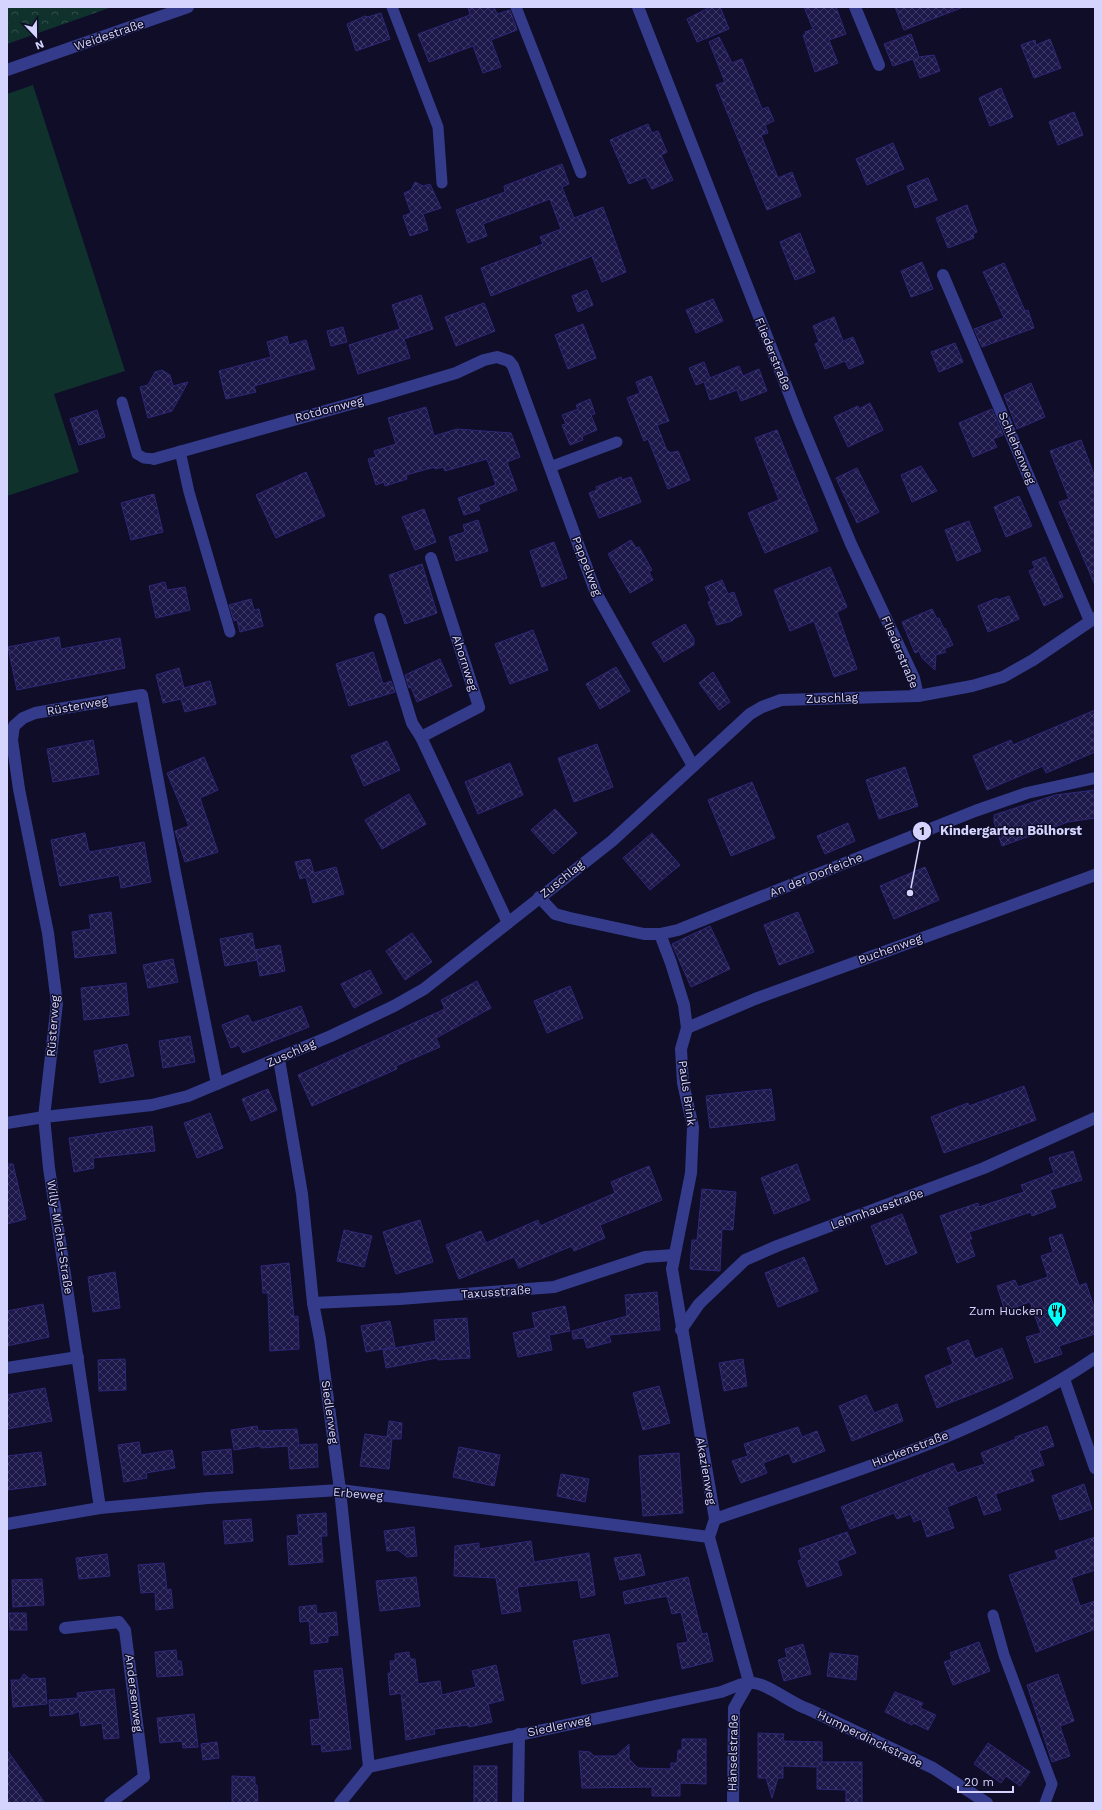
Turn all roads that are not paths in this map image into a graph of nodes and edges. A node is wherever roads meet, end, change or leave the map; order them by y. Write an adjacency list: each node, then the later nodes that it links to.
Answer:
1 (188, 7): 7 (street, Weidestraße)
2 (392, 7): 9 (lane)
3 (516, 7): 8 (lane)
4 (638, 7): 21 (street, Fliederstraße)
5 (855, 7): 6 (street)
6 (879, 65)
7 (7, 70)
8 (581, 173)
9 (442, 183)
10 (943, 275): 19 (street, Schlehenweg)
11 (503, 358): 14 (street, Rotdornweg); 16 (street, Pappelweg)
12 (122, 402): 15 (lane)
13 (617, 442): 16 (lane)
14 (180, 451): 15 (street, Rotdornweg); 20 (lane)
15 (154, 459)
16 (550, 467): 23 (street, Pappelweg)
17 (431, 558): 22 (street, Ahornweg)
18 (380, 619): 22 (street)
19 (1093, 620): 21 (street, Zuschlag)
20 (230, 632)
21 (918, 696): 23 (street, Zuschlag)
22 (421, 737): 28 (street)
23 (693, 766): 27 (street, Zuschlag)
24 (1095, 778): 29 (street, An der Dorfeiche)
25 (13, 790): 32 (street, Rüsterweg); 33 (street, Rüsterweg)
26 (1095, 874): 30 (street, Buchenweg)
27 (539, 898): 28 (street, Zuschlag); 29 (street, An der Dorfeiche)
28 (508, 923): 31 (street, Zuschlag)
29 (660, 934): 30 (street, Pauls Brink)
30 (687, 1028): 36 (street, Pauls Brink)
31 (279, 1059): 32 (street, Zuschlag); 37 (street, Siedlerweg)
32 (217, 1084): 33 (street, Zuschlag)
33 (44, 1117): 35 (street, Zuschlag); 39 (street, Willy-Michel-Straße)
34 (1095, 1118): 38 (street, Lehmhausstraße)
35 (7, 1123)
36 (674, 1255): 37 (street, Taxusstraße); 38 (street, Akazienweg)
37 (313, 1303): 44 (street, Siedlerweg)
38 (681, 1330): 46 (street, Akazienweg)
39 (78, 1357): 41 (street); 45 (street, Willy-Michel-Straße)
40 (1095, 1358): 42 (street, Huckenstraße)
41 (7, 1368)
42 (1064, 1379): 43 (street); 46 (street, Huckenstraße)
43 (1095, 1468)
44 (340, 1490): 45 (street, Erbeweg); 48 (street, Erbeweg); 53 (street, Siedlerweg)
45 (100, 1508): 47 (street, Erbeweg)
46 (714, 1519): 48 (street, Akazienweg)
47 (7, 1524)
48 (709, 1537): 51 (street)
49 (993, 1615): 59 (lane)
50 (65, 1628): 54 (street, Andersenweg)
51 (749, 1682): 52 (street, Siedlerweg); 57 (street, Hänselstraße); 58 (street, Humperdinckstraße)
52 (520, 1734): 53 (street, Siedlerweg); 56 (street)
53 (368, 1767): 55 (street)
54 (110, 1803)
55 (340, 1803)
56 (518, 1803)
57 (733, 1803)
58 (987, 1803)
59 (1045, 1803)

